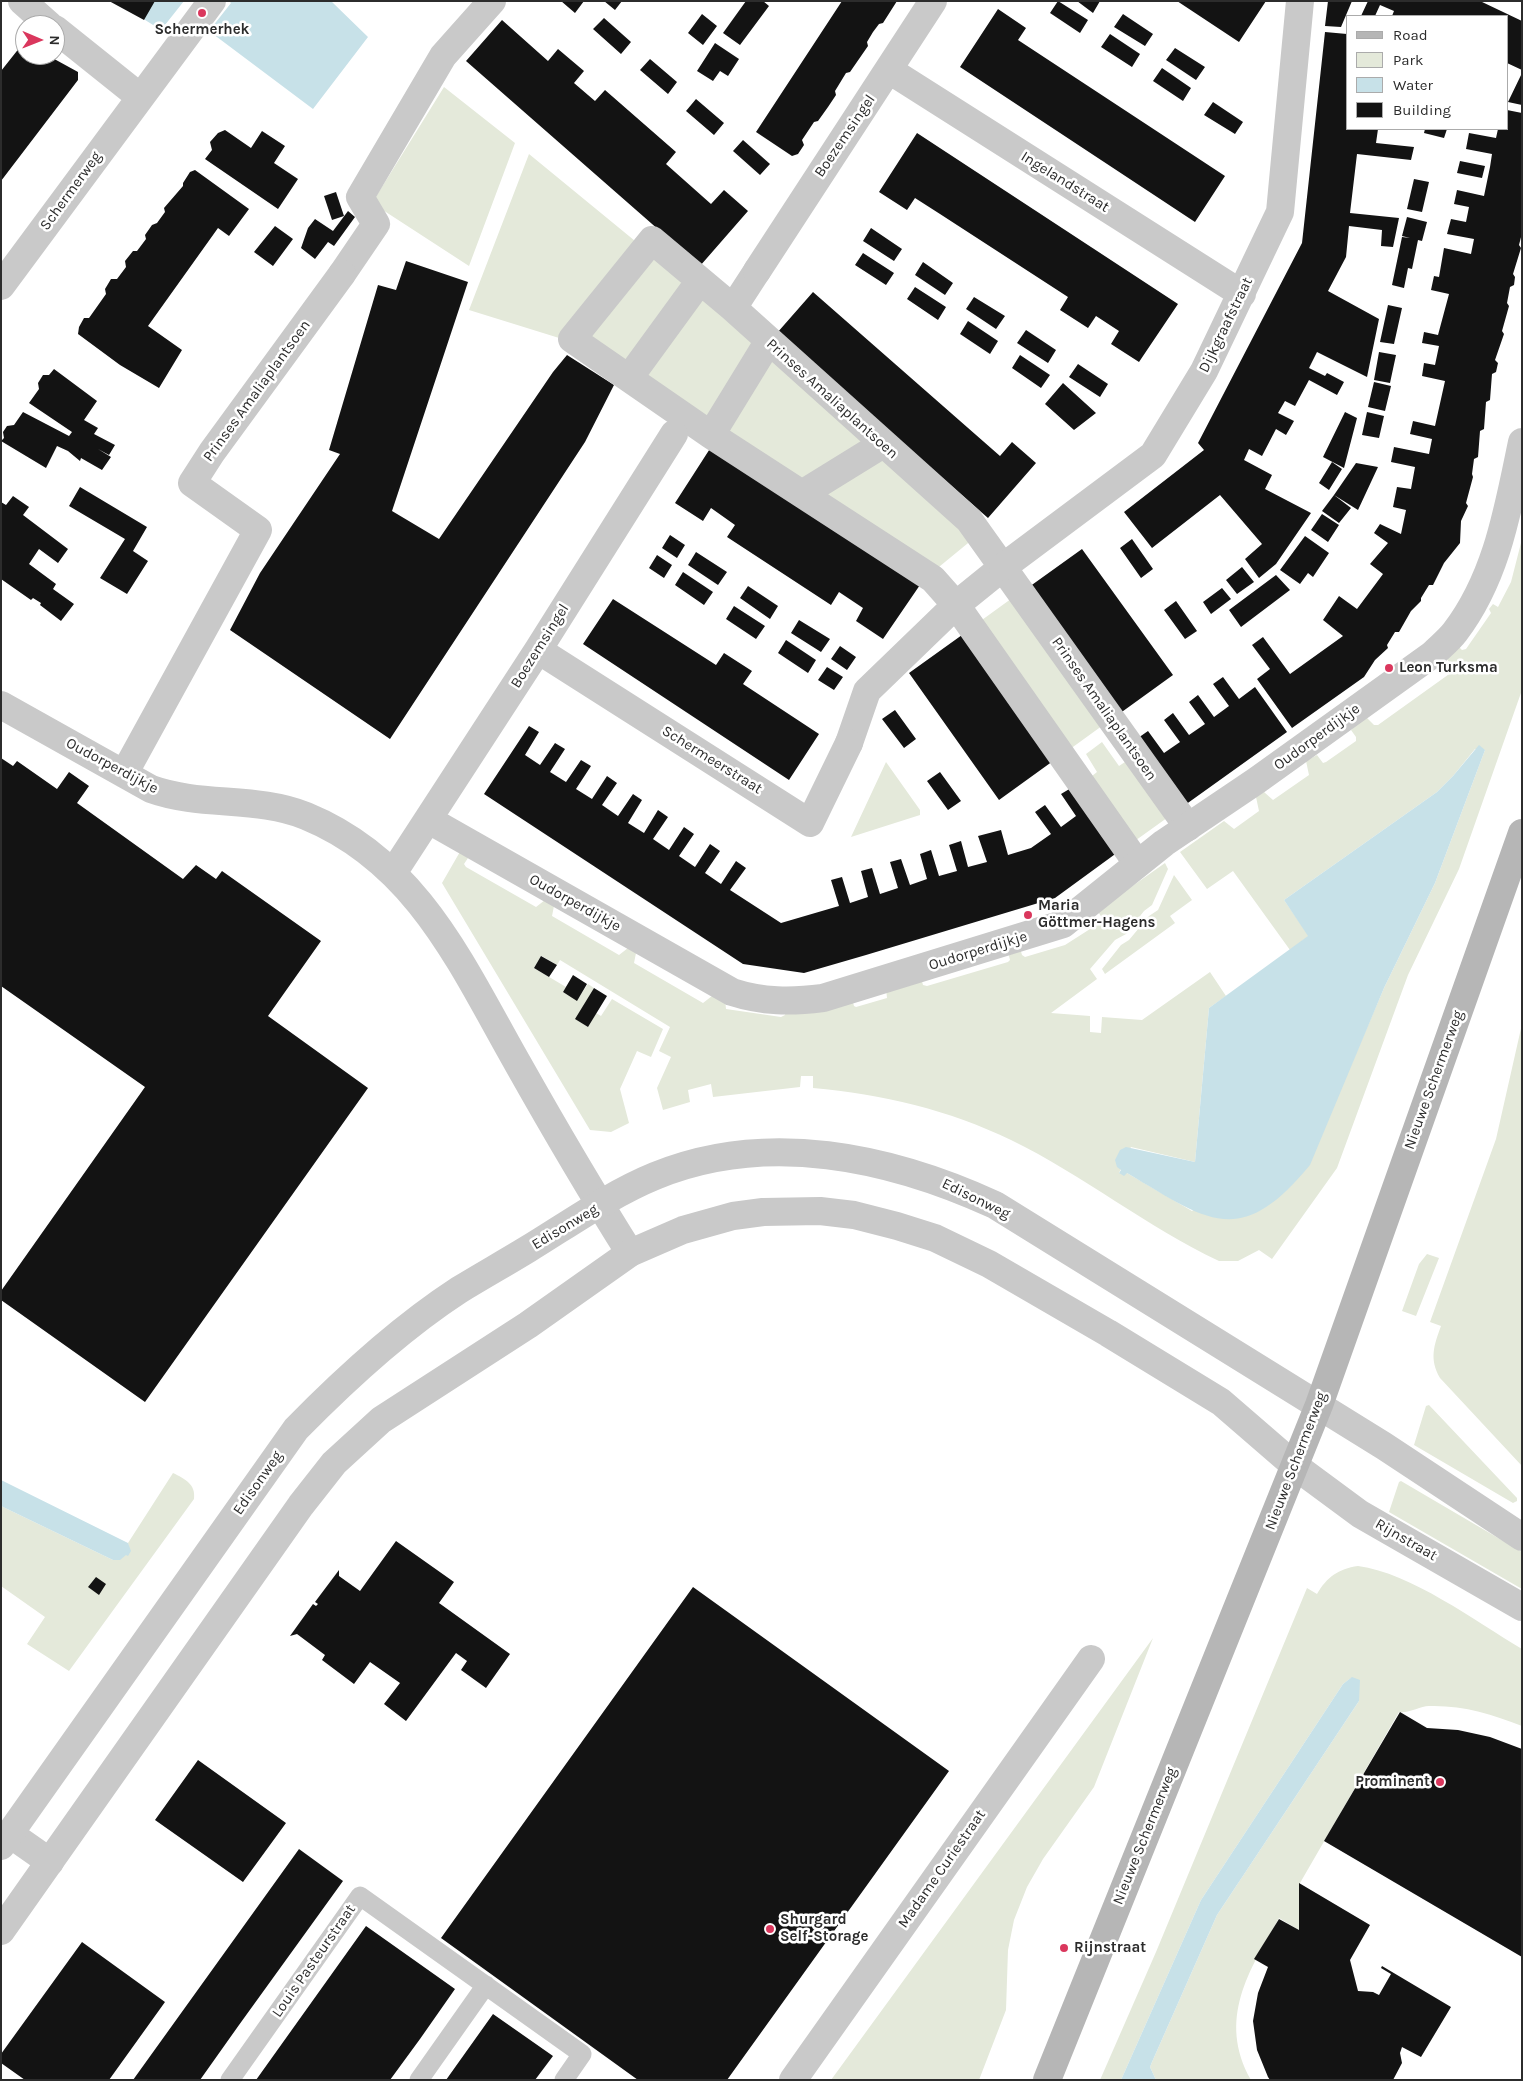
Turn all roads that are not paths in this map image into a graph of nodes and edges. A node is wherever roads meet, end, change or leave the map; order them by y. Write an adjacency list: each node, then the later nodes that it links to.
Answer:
1 (22, 1): 6 (street)
2 (492, 1): 25 (street, Prinses Amaliaplantsoen)
3 (933, 1): 8 (street, Boezemsingel)
4 (1300, 1): 12 (street, Dijkgraafstraat)
5 (207, 7): 9 (street, Schermerweg)
6 (38, 15)
7 (65, 37): 9 (street)
8 (889, 70): 12 (street, Ingelandstraat); 13 (street, Boezemsingel)
9 (140, 97): 11 (street, Schermerweg)
10 (699, 282): 13 (street, Prinses Amaliaplantsoen); 15 (street); 15 (street, Prinses Amaliaplantsoen)
11 (1, 286)
12 (1242, 294): 21 (street, Dijkgraafstraat)
13 (732, 308): 14 (street, Prinses Amaliaplantsoen)
14 (768, 342): 17 (street); 19 (street, Prinses Amaliaplantsoen)
15 (629, 378): 16 (street)
16 (679, 425): 17 (street); 23 (street, Boezemsingel)
17 (711, 435): 20 (street)
18 (1522, 442): 27 (street, Oudorperdijkje)
19 (883, 444): 20 (street); 21 (street, Prinses Amaliaplantsoen)
20 (802, 494): 22 (street)
21 (1003, 567): 22 (street); 27 (street, Prinses Amaliaplantsoen)
22 (956, 605): 23 (street, Schermeerstraat); 29 (street)
23 (538, 650): 26 (street, Boezemsingel)
24 (1, 705): 25 (street, Oudorperdijkje)
25 (124, 774): 30 (street, Oudorperdijkje)
26 (429, 820): 29 (street, Oudorperdijkje); 30 (street, Boezemsingel)
27 (1188, 827): 29 (street, Oudorperdijkje)
28 (1522, 832): 33 (main road, Nieuwe Schermerweg)
29 (1137, 863)
30 (394, 873): 31 (street, Oudorperdijkje)
31 (600, 1206): 32 (street, Oudorperdijkje); 33 (street, Edisonweg); 38 (street, Edisonweg)
32 (630, 1253): 34 (street); 39 (street)
33 (1319, 1405): 34 (main road, Nieuwe Schermerweg); 35 (street)
34 (1295, 1466): 36 (street, Rijnstraat); 46 (main road, Nieuwe Schermerweg)
35 (1522, 1537)
36 (1522, 1607)
37 (1091, 1659): 45 (street, Madame Curiestraat)
38 (6, 1840): 39 (street, Edisonweg)
39 (50, 1862): 40 (street)
40 (1, 1931)
41 (486, 1985): 42 (lane, Louis Pasteurstraat); 43 (lane); 44 (lane, Louis Pasteurstraat)
42 (230, 2080)
43 (419, 2080)
44 (564, 2080)
45 (793, 2080)
46 (1047, 2080)

